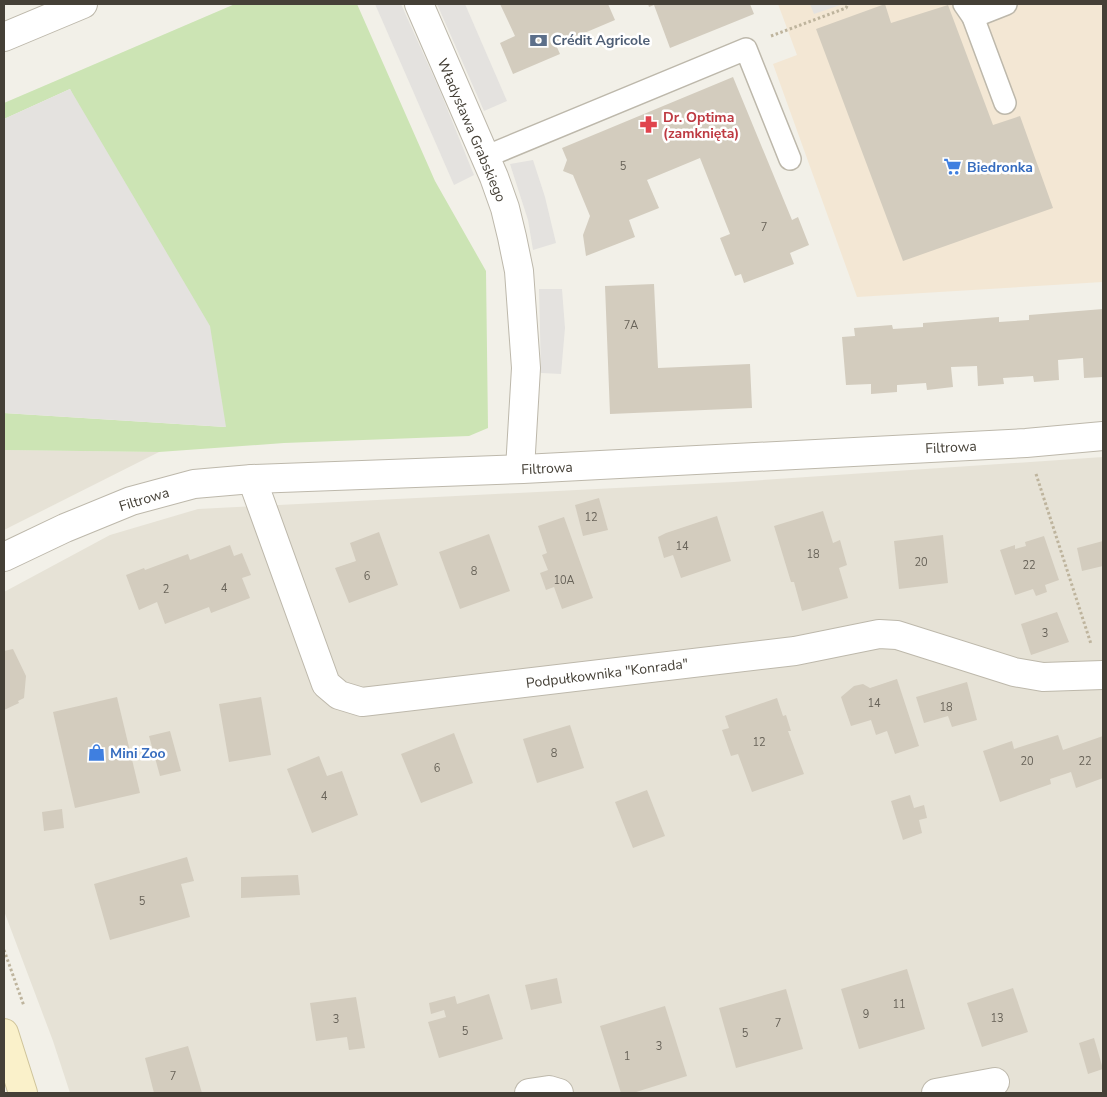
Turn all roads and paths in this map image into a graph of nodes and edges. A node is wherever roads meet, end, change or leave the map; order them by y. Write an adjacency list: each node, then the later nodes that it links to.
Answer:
1 (83, 4): 7 (street)
2 (419, 4): 9 (street, Władysława Grabskiego)
3 (848, 4): 6 (path)
4 (1006, 4): 5 (lane)
5 (969, 10): 8 (lane)
6 (776, 34)
7 (4, 38)
8 (1005, 103)
9 (485, 157): 10 (lane); 13 (street, Władysława Grabskiego)
10 (790, 159)
11 (1103, 436): 12 (street, Filtrowa)
12 (1026, 443): 13 (street, Filtrowa); 16 (path)
13 (520, 469): 14 (street, Filtrowa)
14 (252, 479): 15 (street, Filtrowa); 16 (street, Podpułkownika "Konrada")
15 (4, 557)
16 (1102, 675)
17 (4, 1033): 19 (main road)
18 (995, 1082): 22 (street)
19 (23, 1093)
20 (529, 1093): 21 (street)
21 (559, 1093)
22 (936, 1093)

